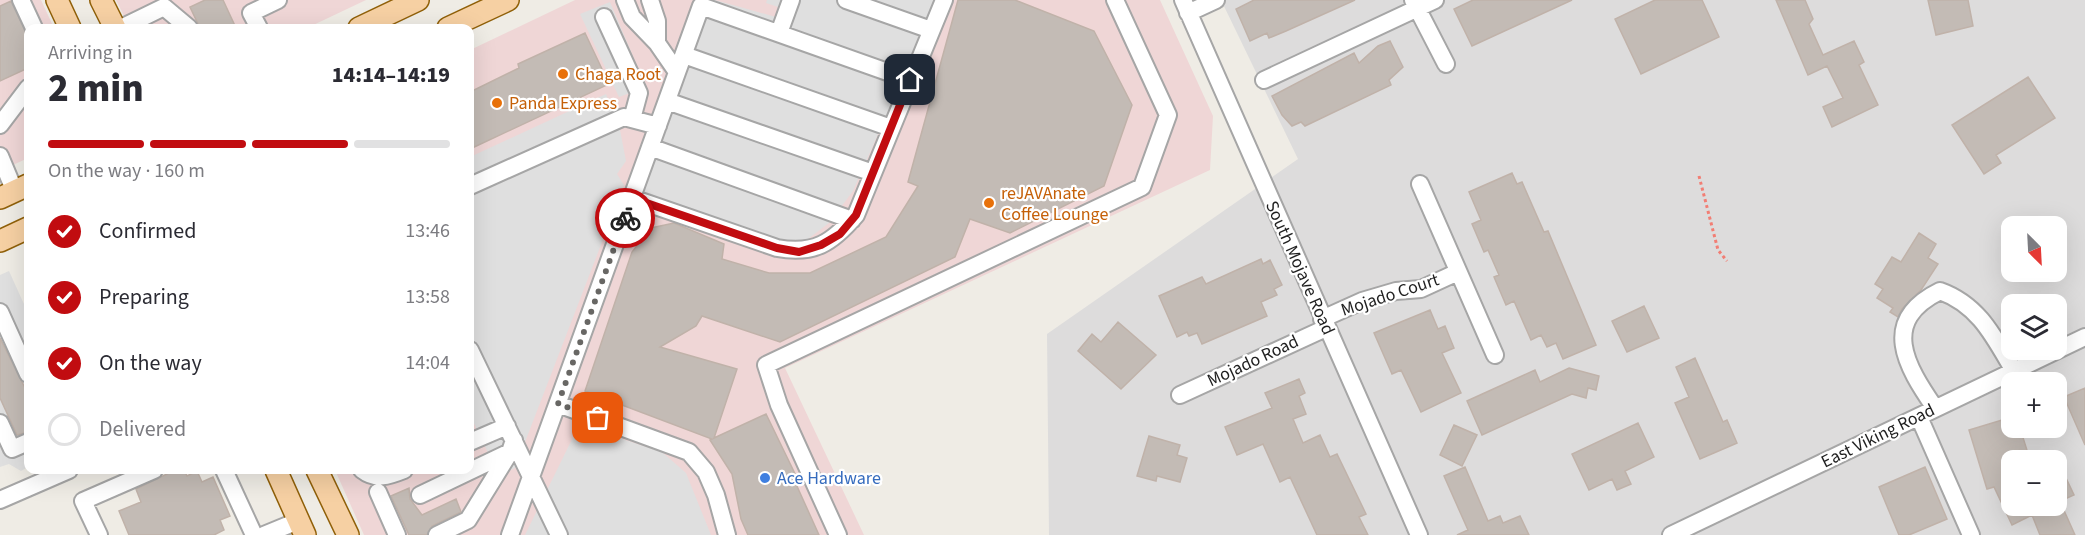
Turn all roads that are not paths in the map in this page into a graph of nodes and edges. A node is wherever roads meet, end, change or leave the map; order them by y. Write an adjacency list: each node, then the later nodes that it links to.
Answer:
1 (21, 0): 20 (street)
2 (57, 0): 21 (main road)
3 (101, 0): 22 (main road)
4 (278, 0): 25 (street)
5 (418, 0): 16 (main road)
6 (508, 0): 17 (main road)
7 (625, 0): 30 (street)
8 (650, 0): 30 (street)
9 (791, 0): 29 (street)
10 (846, 0): 28 (street)
11 (944, 0): 28 (street)
12 (1115, 0): 91 (street)
13 (1216, 0): 18 (street)
14 (1435, 0): 15 (street)
15 (1415, 4): 32 (street); 35 (street)
16 (390, 6): 26 (main road)
17 (485, 6): 27 (main road)
18 (1185, 6): 54 (street, South Mojave Road)
19 (604, 17): 38 (street)
20 (32, 24)
21 (68, 24)
22 (113, 24)
23 (129, 24): 24 (street)
24 (184, 24)
25 (255, 24)
26 (365, 24)
27 (455, 24)
28 (932, 30): 34 (street)
29 (779, 33): 31 (street); 34 (street)
30 (657, 43): 33 (street)
31 (684, 54): 33 (street); 41 (street)
32 (1446, 64)
33 (677, 72): 37 (street)
34 (910, 80): 41 (street)
35 (1264, 80)
36 (24, 93): 39 (street)
37 (667, 100): 40 (street); 44 (street)
38 (632, 119): 40 (street); 45 (street)
39 (0, 124)
40 (658, 126): 42 (street)
41 (891, 128): 44 (street)
42 (650, 147): 48 (street); 49 (street)
43 (0, 156): 47 (street)
44 (873, 173): 49 (street)
45 (474, 184)
46 (1420, 184): 52 (street, Mojado Court)
47 (14, 192)
48 (632, 198): 49 (street); 61 (street)
49 (852, 220)
50 (24, 230): 51 (main road)
51 (0, 241)
52 (1458, 272): 54 (street, Mojado Court); 56 (street, Mojado Court)
53 (0, 312): 58 (street)
54 (1324, 323): 60 (street, Mojado Road); 92 (street, South Mojave Road)
55 (2085, 337): 59 (street, East Viking Road)
56 (1495, 355)
57 (474, 359): 65 (street)
58 (24, 365)
59 (2014, 371): 62 (street, East Viking Road); 62 (street)
60 (1180, 395)
61 (558, 404): 77 (street); 90 (street)
62 (1935, 408): 63 (street, East Viking Road)
63 (1918, 417): 93 (street, East Viking Road); 94 (street)
64 (0, 423): 67 (street)
65 (510, 439): 66 (street); 68 (street); 77 (street); 87 (street)
66 (474, 442)
67 (24, 444)
68 (474, 461)
69 (60, 474): 80 (street)
70 (145, 474): 82 (street)
71 (226, 474): 83 (street)
72 (278, 474): 81 (main road)
73 (319, 474): 85 (main road)
74 (367, 474): 75 (street)
75 (393, 474)
76 (454, 474): 79 (street)
77 (532, 478): 88 (street); 89 (street)
78 (378, 492): 86 (street)
79 (420, 495)
80 (0, 500)
81 (302, 528): 84 (street)
82 (99, 535)
83 (254, 535)
84 (264, 535)
85 (348, 535)
86 (397, 535)
87 (437, 535)
88 (510, 535)
89 (559, 535)
90 (727, 535)
91 (838, 535)
92 (1419, 535)
93 (1671, 535)
94 (1971, 535)

